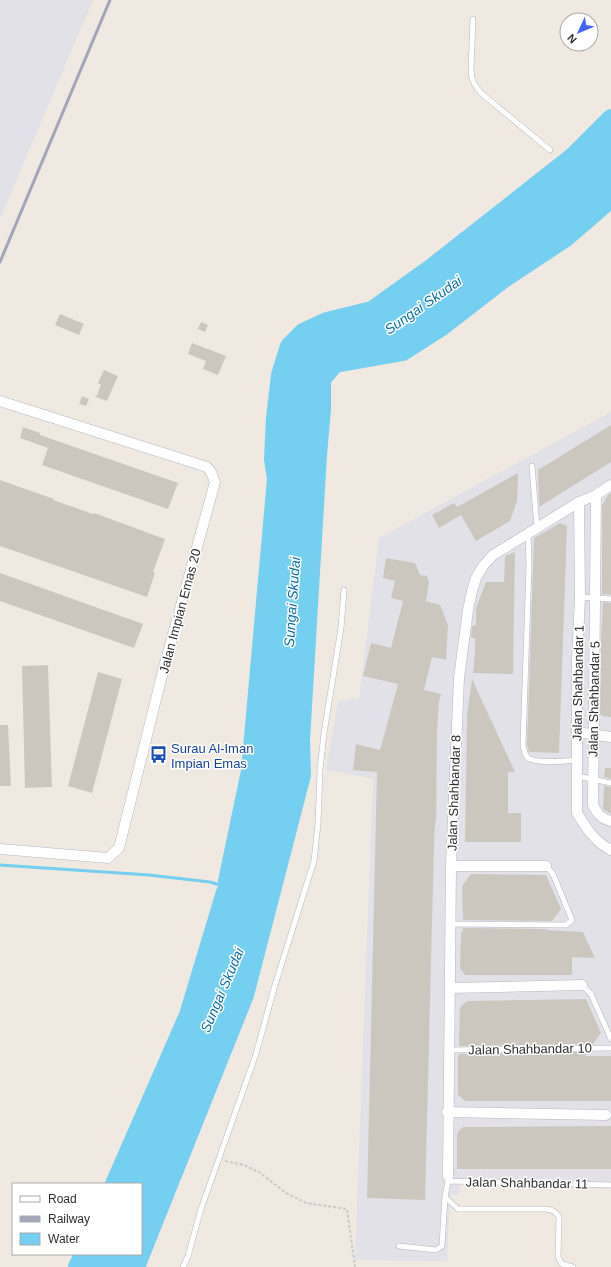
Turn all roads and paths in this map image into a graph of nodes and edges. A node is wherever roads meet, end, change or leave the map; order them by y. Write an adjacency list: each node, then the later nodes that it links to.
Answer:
1 (473, 19): 2 (lane)
2 (550, 150)
3 (0, 400): 22 (street, Jalan Impian Emas 20)
4 (532, 466): 8 (lane)
5 (611, 485): 6 (street, Jalan Shahbandar 8)
6 (596, 495): 7 (street, Jalan Shahbandar 8); 12 (street, Jalan Shahbandar 5)
7 (579, 502): 8 (street, Jalan Shahbandar 8); 11 (street, Jalan Shahbandar 1)
8 (537, 529): 9 (street, Jalan Shahbandar 8)
9 (528, 534): 17 (lane); 24 (street, Jalan Shahbandar 8)
10 (344, 590): 34 (lane)
11 (580, 597): 12 (lane); 14 (street, Jalan Shahbandar 1)
12 (595, 598): 13 (lane); 15 (street, Jalan Shahbandar 5)
13 (611, 599)
14 (577, 732): 15 (street); 17 (street, Jalan Shahbandar 1)
15 (594, 734): 16 (street); 19 (street, Jalan Shahbandar 5)
16 (611, 737)
17 (576, 760): 18 (street, Jalan Shahbandar 1)
18 (576, 776): 19 (lane); 23 (street, Jalan Shahbandar 1)
19 (594, 780): 20 (lane); 21 (street, Jalan Shahbandar 5)
20 (611, 783)
21 (611, 821)
22 (0, 849)
23 (611, 850)
24 (451, 866): 25 (street); 26 (street, Jalan Shahbandar 8)
25 (546, 866): 26 (lane)
26 (451, 924): 28 (street, Jalan Shahbandar 8)
27 (582, 985): 28 (street, Jalan Shahbandar 10); 29 (lane, Jalan Shahbandar 10)
28 (450, 988): 31 (street, Jalan Shahbandar 8)
29 (611, 1039)
30 (611, 1048): 31 (lane, Jalan Shahbandar 10)
31 (449, 1050): 32 (street, Jalan Shahbandar 8)
32 (447, 1112): 33 (street); 35 (street, Jalan Shahbandar 8)
33 (606, 1115)
34 (218, 1160): 39 (lane); 40 (path)
35 (448, 1179): 36 (lane, Jalan Shahbandar 11); 37 (lane)
36 (611, 1184)
37 (445, 1197): 38 (lane); 41 (lane)
38 (399, 1246)
39 (183, 1267)
40 (355, 1267)
41 (573, 1267)

